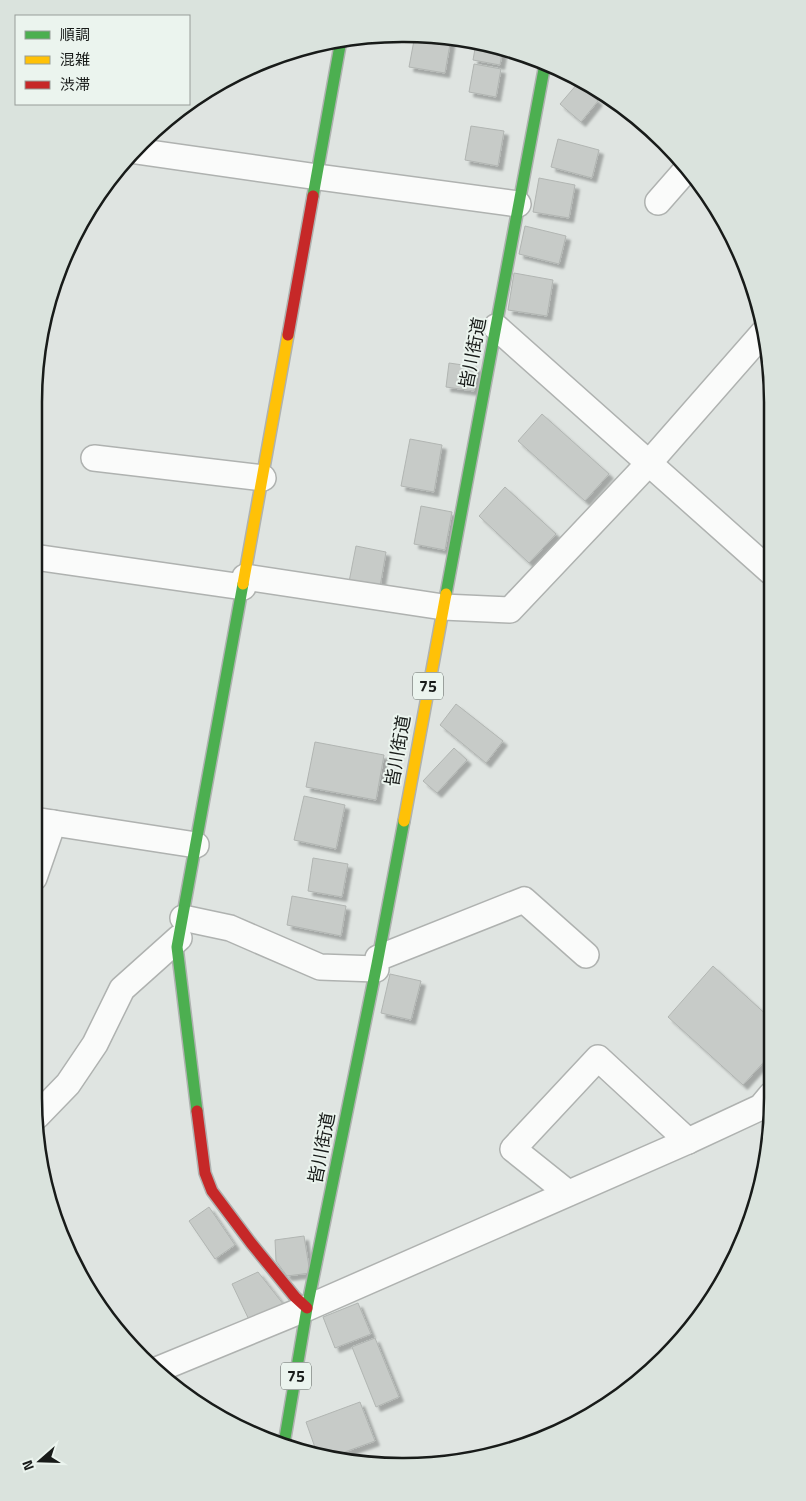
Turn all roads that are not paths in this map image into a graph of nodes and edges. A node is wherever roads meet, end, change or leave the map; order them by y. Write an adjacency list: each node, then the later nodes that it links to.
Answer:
1 (340, 48): 5 (main road)
2 (544, 71): 7 (main road, 皆川街道 / 75)
3 (145, 151): 5 (street)
4 (682, 175): 6 (street)
5 (318, 177): 7 (street); 12 (main road)
6 (658, 202)
7 (518, 204): 8 (main road, 皆川街道 / 75)
8 (496, 327): 11 (street); 16 (main road, 皆川街道 / 75)
9 (758, 339): 11 (street)
10 (94, 458): 12 (street)
11 (649, 463): 14 (street); 16 (street)
12 (263, 478): 15 (main road)
13 (42, 558): 15 (street)
14 (764, 566)
15 (244, 582): 16 (street); 18 (main road)
16 (442, 607): 21 (main road, 皆川街道 / 75)
17 (44, 821): 18 (street)
18 (196, 845): 19 (main road)
19 (181, 928): 21 (street); 23 (street); 26 (main road)
20 (586, 954): 21 (street)
21 (377, 963): 26 (main road, 皆川街道 / 75)
22 (764, 1108): 24 (street)
23 (43, 1110)
24 (688, 1141): 25 (street); 25 (street)
25 (568, 1193): 26 (street)
26 (307, 1308): 27 (street); 28 (main road, 皆川街道 / 75)
27 (163, 1367)
28 (285, 1438)

